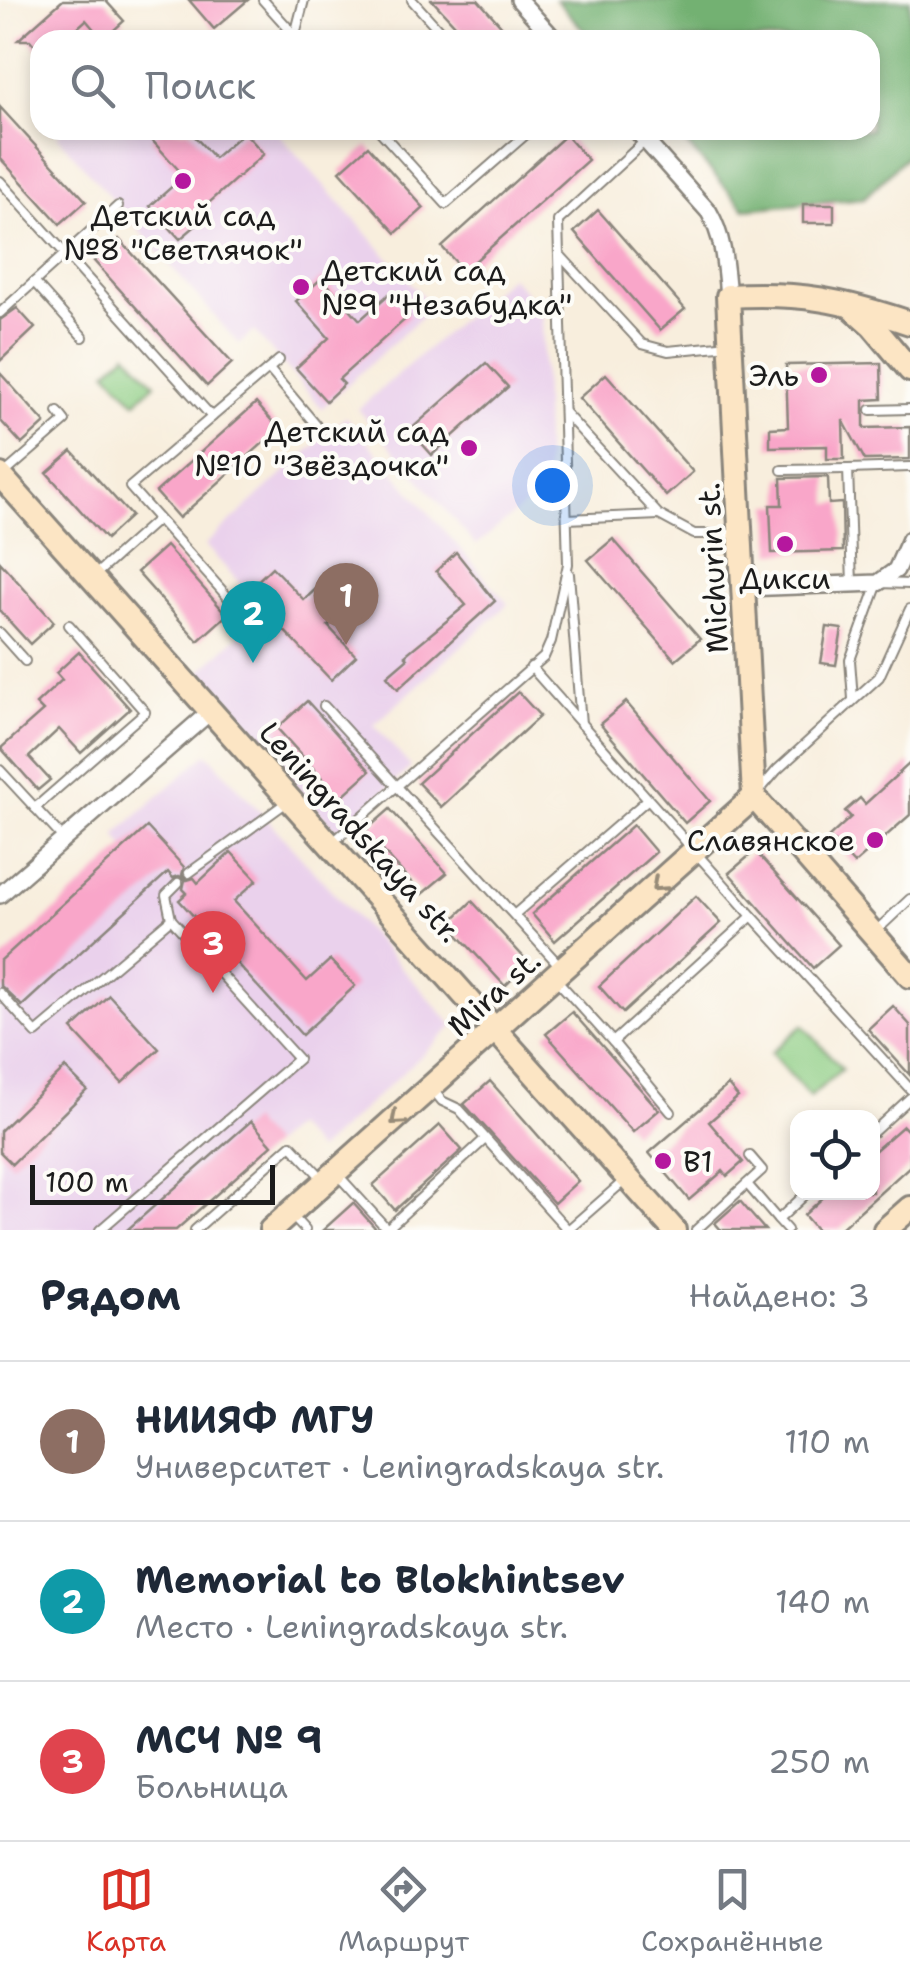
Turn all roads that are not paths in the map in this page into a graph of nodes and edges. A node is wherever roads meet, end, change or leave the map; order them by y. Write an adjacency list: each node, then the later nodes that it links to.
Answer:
1 (263, 0): 5 (lane)
2 (304, 0): 6 (lane)
3 (412, 0): 7 (lane)
4 (519, 0): 8 (street)
5 (290, 30)
6 (298, 30)
7 (439, 30)
8 (546, 30)
9 (388, 140): 10 (lane)
10 (519, 140)
11 (636, 140): 16 (lane)
12 (645, 140): 18 (street, Michurin st.)
13 (0, 181): 15 (lane)
14 (118, 206): 15 (lane)
15 (65, 252): 17 (lane); 31 (lane)
16 (559, 254): 23 (lane); 30 (lane)
17 (34, 282): 20 (lane); 22 (lane)
18 (728, 296): 19 (street); 23 (street, Michurin st.)
19 (837, 301): 21 (street); 26 (street)
20 (0, 314)
21 (910, 323)
22 (83, 337)
23 (731, 345): 40 (street, Michurin st.)
24 (280, 360): 25 (lane)
25 (269, 369): 31 (lane); 32 (lane)
26 (910, 370)
27 (910, 409): 28 (lane)
28 (871, 410)
29 (58, 412): 36 (lane)
30 (564, 412): 37 (lane); 39 (lane)
31 (212, 416): 38 (lane)
32 (316, 425)
33 (910, 467): 34 (lane)
34 (848, 469): 35 (lane); 45 (lane)
35 (782, 470)
36 (1, 476): 43 (street, Leningradskaya str.)
37 (659, 514): 39 (lane); 40 (lane)
38 (158, 519): 43 (lane); 49 (lane)
39 (567, 520): 42 (lane)
40 (741, 534): 47 (street, Michurin st.)
41 (910, 540): 44 (street)
42 (568, 564): 53 (lane); 57 (lane)
43 (92, 578): 56 (street, Leningradskaya str.)
44 (878, 583): 45 (street); 46 (lane); 54 (lane)
45 (852, 584): 47 (street)
46 (910, 584)
47 (744, 588): 60 (street, Michurin st.)
48 (910, 609): 54 (lane)
49 (242, 614)
50 (69, 625): 63 (lane)
51 (0, 633): 52 (lane)
52 (25, 661)
53 (531, 667): 57 (lane); 59 (lane)
54 (853, 699): 60 (lane)
55 (324, 706): 59 (lane)
56 (212, 710): 61 (street, Leningradskaya str.); 64 (street)
57 (580, 724): 62 (lane)
58 (0, 770): 63 (lane)
59 (398, 785): 65 (lane); 71 (lane)
60 (754, 797): 66 (street, Mira st.); 74 (street)
61 (290, 799): 65 (street, Leningradskaya str.); 67 (lane)
62 (647, 800): 66 (lane); 71 (lane)
63 (35, 808): 64 (lane)
64 (63, 838): 69 (street)
65 (330, 844): 78 (street, Leningradskaya str.)
66 (693, 854): 72 (lane); 75 (street, Mira st., one-way to 75)
67 (189, 873)
68 (178, 883): 73 (lane)
69 (0, 895)
70 (910, 899): 74 (lane)
71 (515, 914): 75 (lane)
72 (752, 916): 79 (lane); 81 (lane)
73 (171, 918): 77 (lane); 96 (lane)
74 (872, 934): 76 (street)
75 (559, 974): 78 (street, Mira st.); 79 (lane)
76 (910, 976)
77 (0, 993)
78 (496, 1031): 80 (street, Mira st.); 90 (street, Leningradskaya str.)
79 (612, 1042): 83 (lane)
80 (432, 1088): 86 (lane); 89 (street, Mira st., one-way to 89)
81 (910, 1090)
82 (910, 1098): 84 (lane)
83 (670, 1112)
84 (880, 1126)
85 (282, 1136): 87 (lane)
86 (486, 1138): 99 (lane); 100 (lane)
87 (291, 1145): 89 (lane); 97 (lane)
88 (750, 1156): 91 (lane)
89 (331, 1177): 95 (street, Mira st.); 99 (lane)
90 (628, 1178): 100 (lane); 101 (street, Leningradskaya str.)
91 (746, 1184): 94 (lane); 102 (lane)
92 (799, 1200): 94 (lane)
93 (910, 1208): 104 (street)
94 (778, 1220): 103 (lane)
95 (298, 1222): 98 (street, Mira st.)
96 (100, 1230)
97 (195, 1230)
98 (272, 1230)
99 (388, 1230)
100 (568, 1230)
101 (674, 1230)
102 (696, 1230)
103 (787, 1230)
104 (885, 1230)

